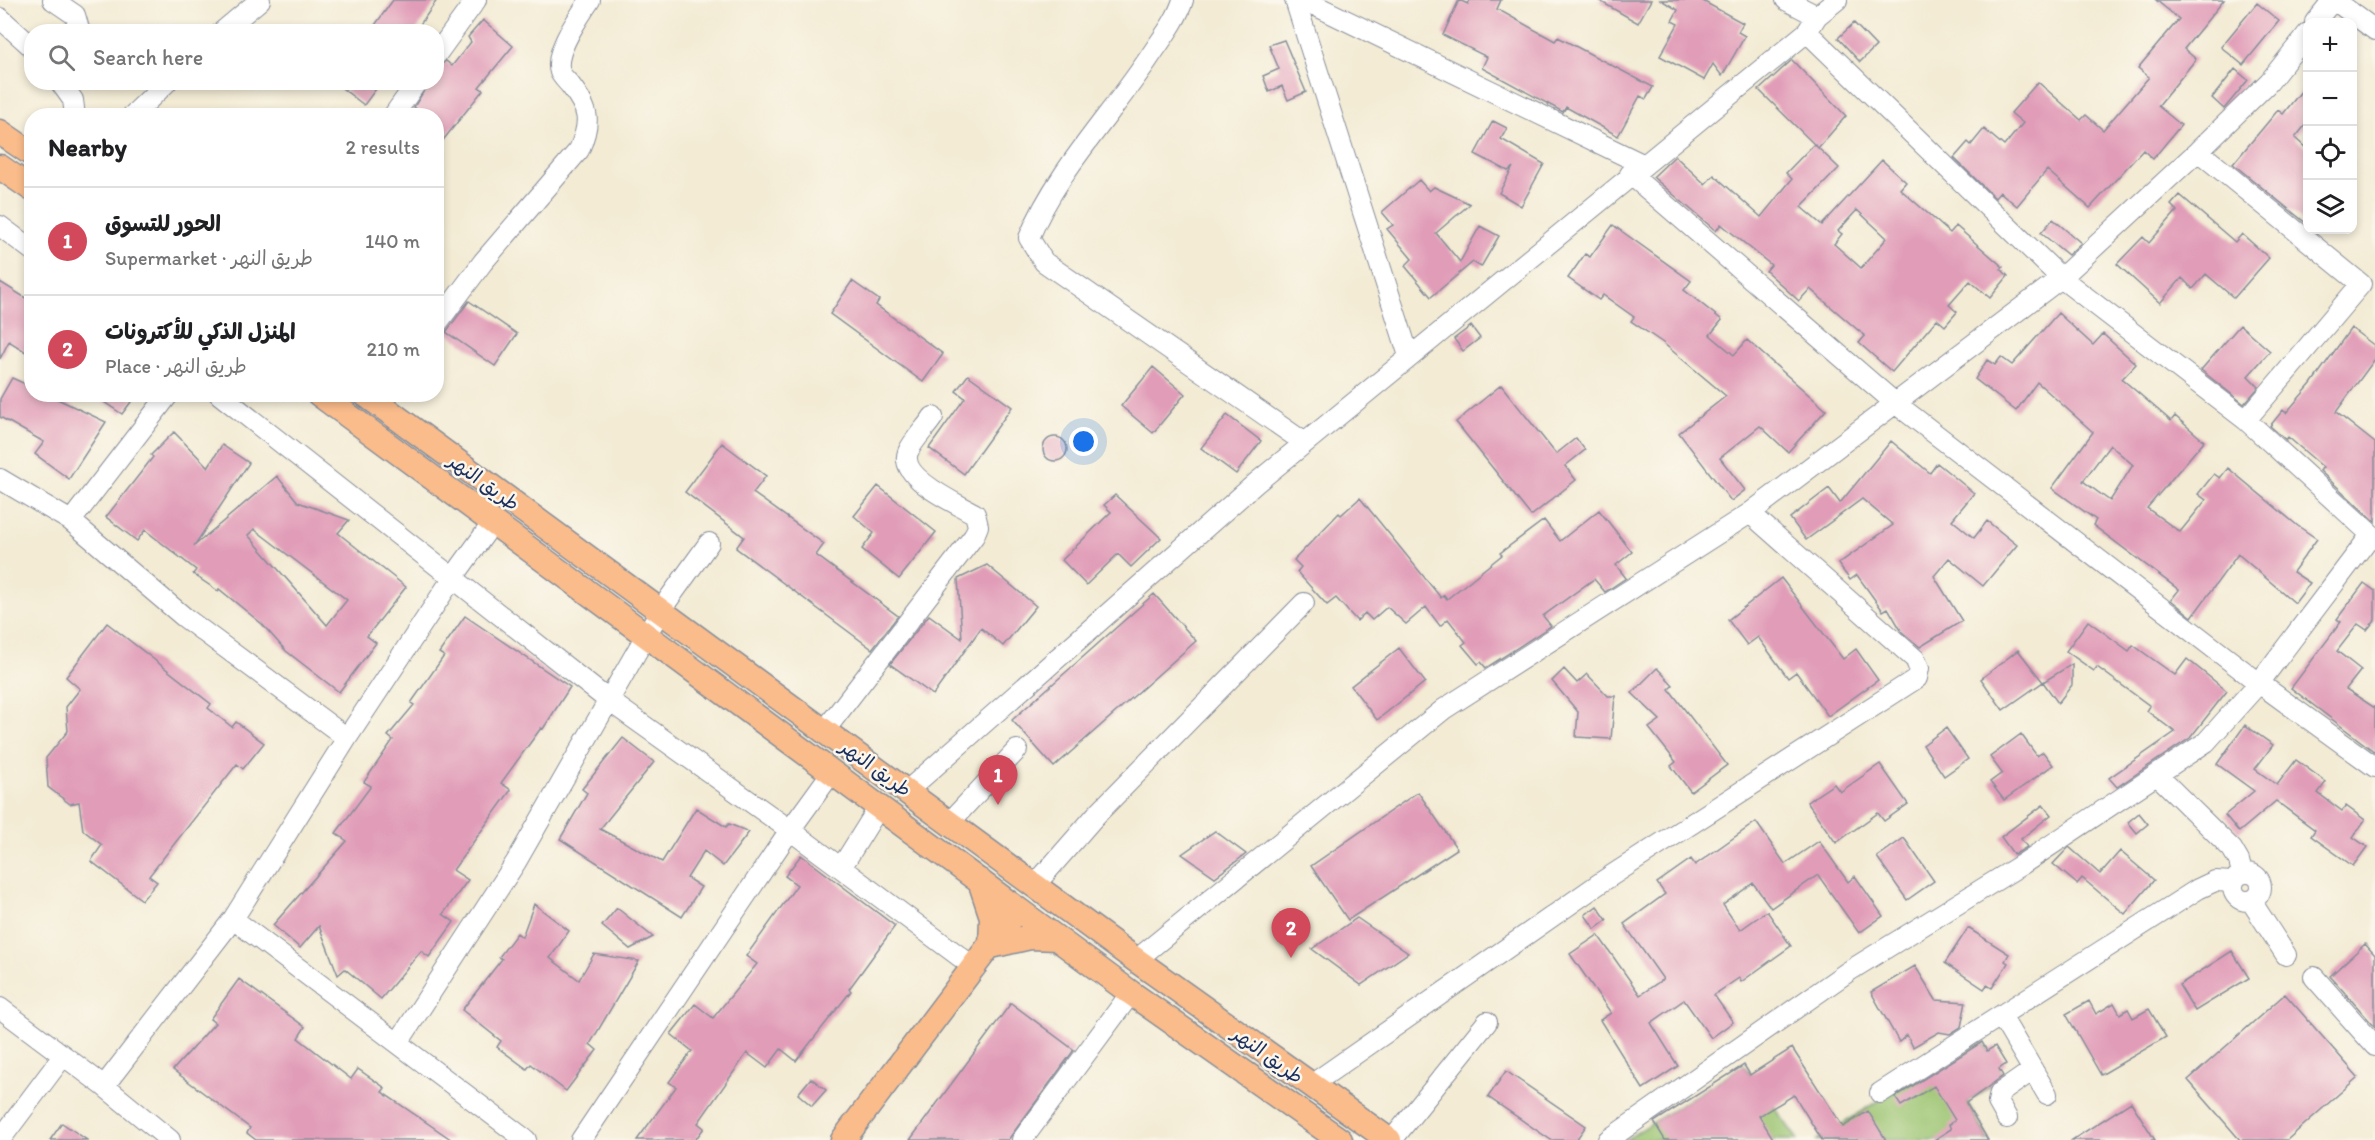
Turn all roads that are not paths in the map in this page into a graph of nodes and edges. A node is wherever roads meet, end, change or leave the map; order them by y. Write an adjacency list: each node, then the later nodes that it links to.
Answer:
1 (53, 0): 14 (street)
2 (260, 0): 11 (street)
3 (590, 0): 34 (street)
4 (1183, 0): 43 (street)
5 (1295, 0): 35 (street)
6 (1304, 0): 28 (street)
7 (1786, 0): 15 (street)
8 (1837, 0): 15 (street)
9 (2334, 0): 13 (street); 16 (street)
10 (472, 2): 19 (street)
11 (231, 17)
12 (0, 18): 18 (street)
13 (2318, 18)
14 (78, 24)
15 (1812, 24): 28 (street); 32 (street)
16 (2375, 30)
17 (2303, 38): 26 (street)
18 (24, 40)
19 (444, 43)
20 (159, 90): 22 (street)
21 (411, 90): 23 (street)
22 (140, 108)
23 (399, 108)
24 (0, 132): 25 (main road)
25 (24, 148)
26 (2198, 151): 32 (street); 33 (street)
27 (0, 167): 29 (main road)
28 (1636, 169): 35 (street); 40 (street)
29 (24, 184)
30 (0, 226): 31 (street)
31 (24, 244)
32 (2061, 278): 40 (street); 42 (street)
33 (2368, 290): 42 (street)
34 (444, 314)
35 (1409, 356): 43 (street)
36 (164, 402): 46 (street)
37 (229, 402): 50 (street)
38 (330, 402): 47 (main road, طريق النهر)
39 (381, 402): 52 (main road, طريق النهر)
40 (1895, 403): 45 (street); 54 (street)
41 (933, 417): 56 (street)
42 (2246, 420): 48 (street)
43 (1305, 442): 62 (street)
44 (0, 479): 46 (street)
45 (1750, 513): 75 (street); 86 (street)
46 (70, 521): 57 (street)
47 (494, 521): 50 (street); 53 (main road, طريق النهر)
48 (2373, 537): 54 (street)
49 (709, 543): 52 (street)
50 (452, 579): 55 (street); 57 (street)
51 (1304, 603): 69 (street)
52 (660, 611): 53 (street); 56 (main road, طريق النهر)
53 (647, 636): 55 (street); 60 (main road, طريق النهر)
54 (2259, 683): 59 (street); 61 (street)
55 (608, 700): 65 (street); 82 (street)
56 (825, 730): 62 (main road, طريق النهر)
57 (347, 738): 71 (street)
58 (1017, 750): 64 (street)
59 (2375, 767)
60 (832, 772): 63 (main road, طريق النهر); 65 (street)
61 (2158, 776): 67 (street); 99 (street)
62 (907, 791): 64 (main road, طريق النهر)
63 (879, 807): 66 (street); 68 (main road, طريق النهر)
64 (950, 822): 69 (main road, طريق النهر)
65 (790, 830): 66 (street); 94 (street)
66 (841, 868): 76 (street)
67 (2237, 878): 74 (street); 80 (street)
68 (980, 881): 70 (main road, طريق النهر); 73 (main road)
69 (1035, 885): 75 (main road, طريق النهر)
70 (1017, 909): 72 (main road, طريق النهر); 73 (main road)
71 (233, 919): 82 (street); 87 (street)
72 (1056, 938): 73 (main road); 78 (main road, طريق النهر)
73 (991, 946): 76 (main road)
74 (2286, 955)
75 (1136, 960): 86 (main road, طريق النهر)
76 (975, 968): 95 (main road)
77 (2314, 977): 83 (street)
78 (1131, 993): 96 (street); 97 (main road, طريق النهر)
79 (0, 1008): 84 (street)
80 (2001, 1016): 85 (street); 88 (street)
81 (1487, 1022): 98 (street)
82 (398, 1043): 93 (street)
83 (2375, 1046)
84 (63, 1056): 87 (street); 91 (street)
85 (2033, 1070): 89 (street); 90 (street)
86 (1311, 1085): 98 (main road, طريق النهر)
87 (104, 1086): 92 (street)
88 (1880, 1093)
89 (2048, 1094)
90 (2007, 1118)
91 (0, 1140)
92 (170, 1140)
93 (526, 1140)
94 (581, 1140)
95 (843, 1140)
96 (1022, 1140)
97 (1340, 1140)
98 (1390, 1140)
99 (1608, 1140)

